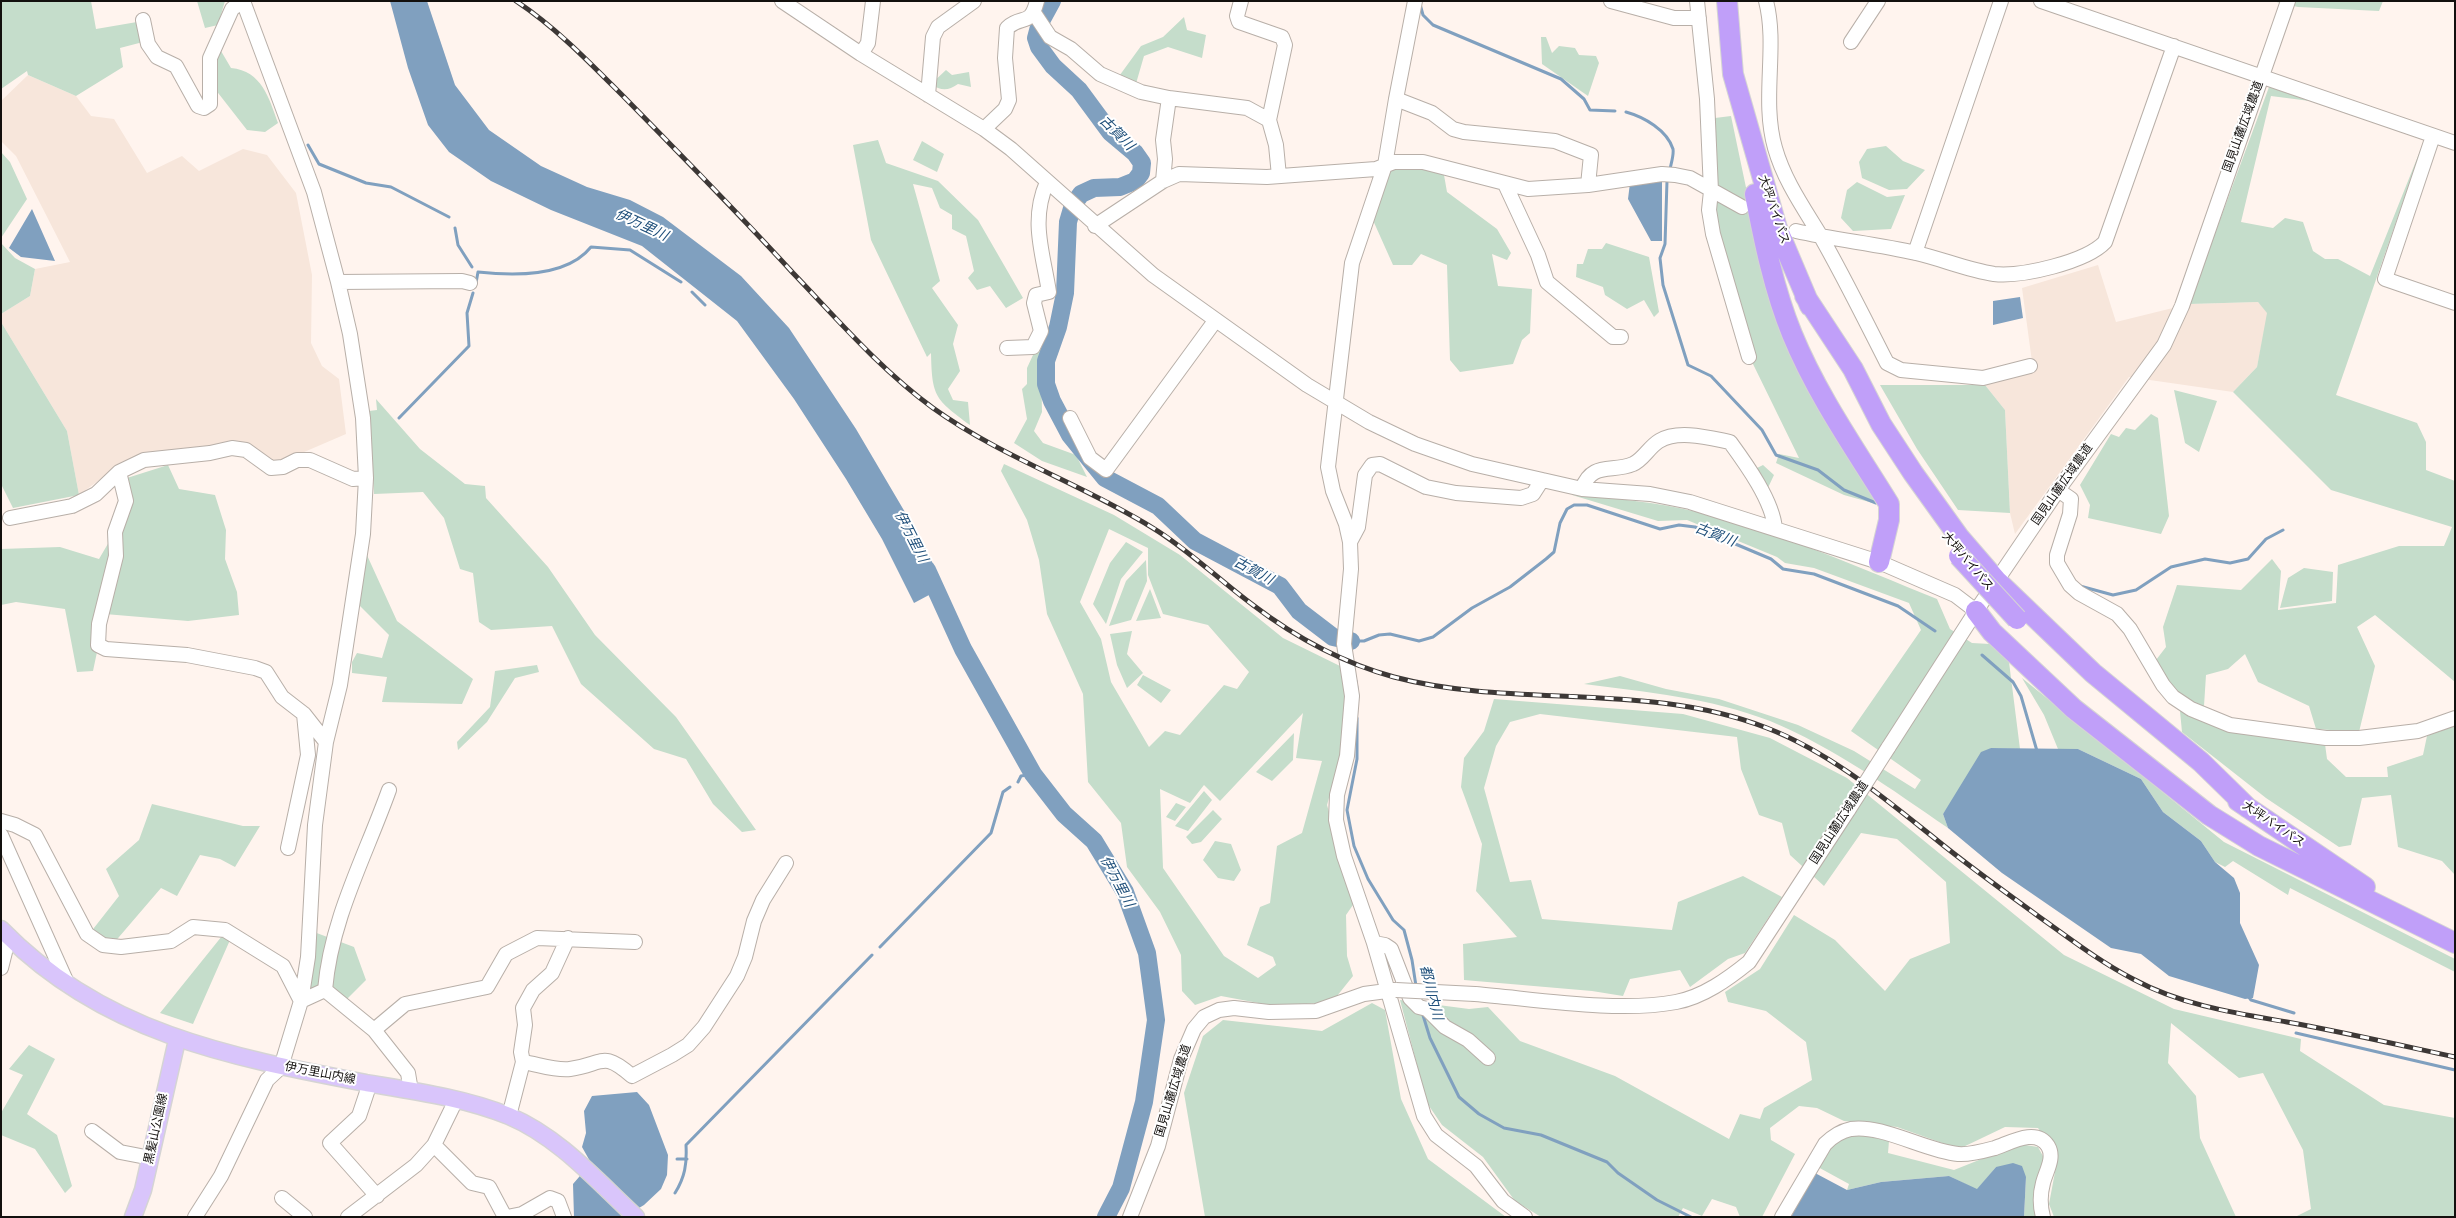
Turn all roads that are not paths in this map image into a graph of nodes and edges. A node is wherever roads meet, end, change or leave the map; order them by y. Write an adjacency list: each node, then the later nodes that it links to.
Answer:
1 (242, 1): 17 (street); 42 (street)
2 (782, 1): 20 (street)
3 (873, 1): 20 (street)
4 (974, 1): 23 (street)
5 (1241, 1): 26 (street)
6 (1415, 1): 25 (street)
7 (1611, 1): 16 (street)
8 (1696, 1): 16 (street)
9 (1727, 1): 21 (highway, 大坪バイパス)
10 (1766, 1): 40 (street)
11 (1878, 1): 18 (street)
12 (2001, 1): 41 (street)
13 (2041, 1): 19 (street)
14 (2287, 3): 22 (street, 国見山麓広域農道)
15 (1038, 16): 24 (street); 27 (street)
16 (1699, 18): 36 (street)
17 (143, 20)
18 (1851, 42)
19 (2174, 46): 22 (street); 41 (street)
20 (861, 54): 23 (street)
21 (1733, 74): 44 (highway, 大坪バイパス); 61 (highway)
22 (2262, 77): 28 (street); 57 (street, 国見山麓広域農道)
23 (928, 95): 27 (street)
24 (1170, 98): 26 (street); 32 (street)
25 (1396, 99): 30 (street); 35 (street)
26 (1269, 120): 31 (street)
27 (984, 129): 33 (street)
28 (2433, 136): 29 (street); 45 (street)
29 (2455, 143)
30 (1385, 165): 31 (street); 34 (street); 51 (street)
31 (1279, 176): 32 (street)
32 (1163, 181): 38 (street)
33 (1047, 182): 38 (street); 48 (street)
34 (1505, 184): 35 (street); 47 (street)
35 (1588, 185): 36 (street)
36 (1711, 191): 37 (street); 49 (street)
37 (1742, 207)
38 (1091, 222): 46 (street)
39 (1796, 231): 40 (street)
40 (1820, 236): 41 (street); 50 (street)
41 (1914, 253)
42 (338, 282): 43 (street); 54 (street)
43 (470, 284)
44 (1805, 296): 62 (highway); 68 (highway, 大坪バイパス, bridge)
45 (2455, 303)
46 (1215, 321): 51 (street); 52 (street)
47 (1621, 337)
48 (1007, 348)
49 (1749, 357)
50 (2030, 366)
51 (1336, 403): 55 (street); 60 (street)
52 (1070, 418)
53 (119, 472): 54 (street); 58 (street); 64 (street)
54 (366, 478): 66 (street)
55 (1542, 480): 56 (street); 60 (street)
56 (1582, 489): 59 (street); 59 (street)
57 (2058, 490): 62 (street, 国見山麓広域農道); 65 (street)
58 (10, 518)
59 (1775, 529): 61 (street)
60 (1350, 542): 77 (street)
61 (1879, 562): 63 (street)
62 (1998, 581): 63 (street, 国見山麓広域農道); 68 (highway)
63 (1976, 611): 75 (highway); 81 (street, 国見山麓広域農道, bridge)
64 (304, 714): 66 (street); 71 (street)
65 (2455, 718)
66 (326, 742): 82 (street)
67 (389, 790): 80 (street)
68 (2248, 808): 75 (highway, 大坪バイパス)
69 (1, 820): 82 (street)
70 (1, 835): 79 (street)
71 (288, 848)
72 (786, 863): 86 (street)
73 (5, 932): 78 (street); 79 (main road, 伊万里山内線)
74 (568, 938): 76 (street); 83 (street); 86 (street)
75 (2455, 941)
76 (635, 942)
77 (1374, 943): 81 (street); 85 (street)
78 (1, 968)
79 (68, 985): 84 (main road, 伊万里山内線)
80 (325, 990): 82 (street); 83 (street)
81 (1391, 990): 104 (street, 国見山麓広域農道); 105 (street)
82 (301, 1001): 87 (street)
83 (374, 1030): 89 (street)
84 (177, 1040): 87 (main road, 伊万里山内線); 94 (main road, 黒髪山公園線)
85 (1488, 1058)
86 (523, 1062): 91 (street)
87 (281, 1067): 88 (main road, 伊万里山内線); 98 (street)
88 (370, 1083): 89 (main road, 伊万里山内線); 95 (street)
89 (411, 1091): 90 (main road, 伊万里山内線)
90 (456, 1100): 91 (main road, 伊万里山内線); 93 (street)
91 (509, 1116): 103 (main road, 伊万里山内線)
92 (92, 1131): 94 (street)
93 (434, 1146): 95 (street); 101 (street)
94 (151, 1158): 97 (main road, 黒髪山公園線)
95 (377, 1196): 100 (street)
96 (282, 1198): 99 (street)
97 (133, 1217)
98 (196, 1217)
99 (305, 1217)
100 (348, 1217)
101 (506, 1217): 102 (street)
102 (564, 1217)
103 (635, 1217)
104 (1130, 1217)
105 (1524, 1217)
106 (1782, 1217): 107 (street)
107 (2043, 1217)

